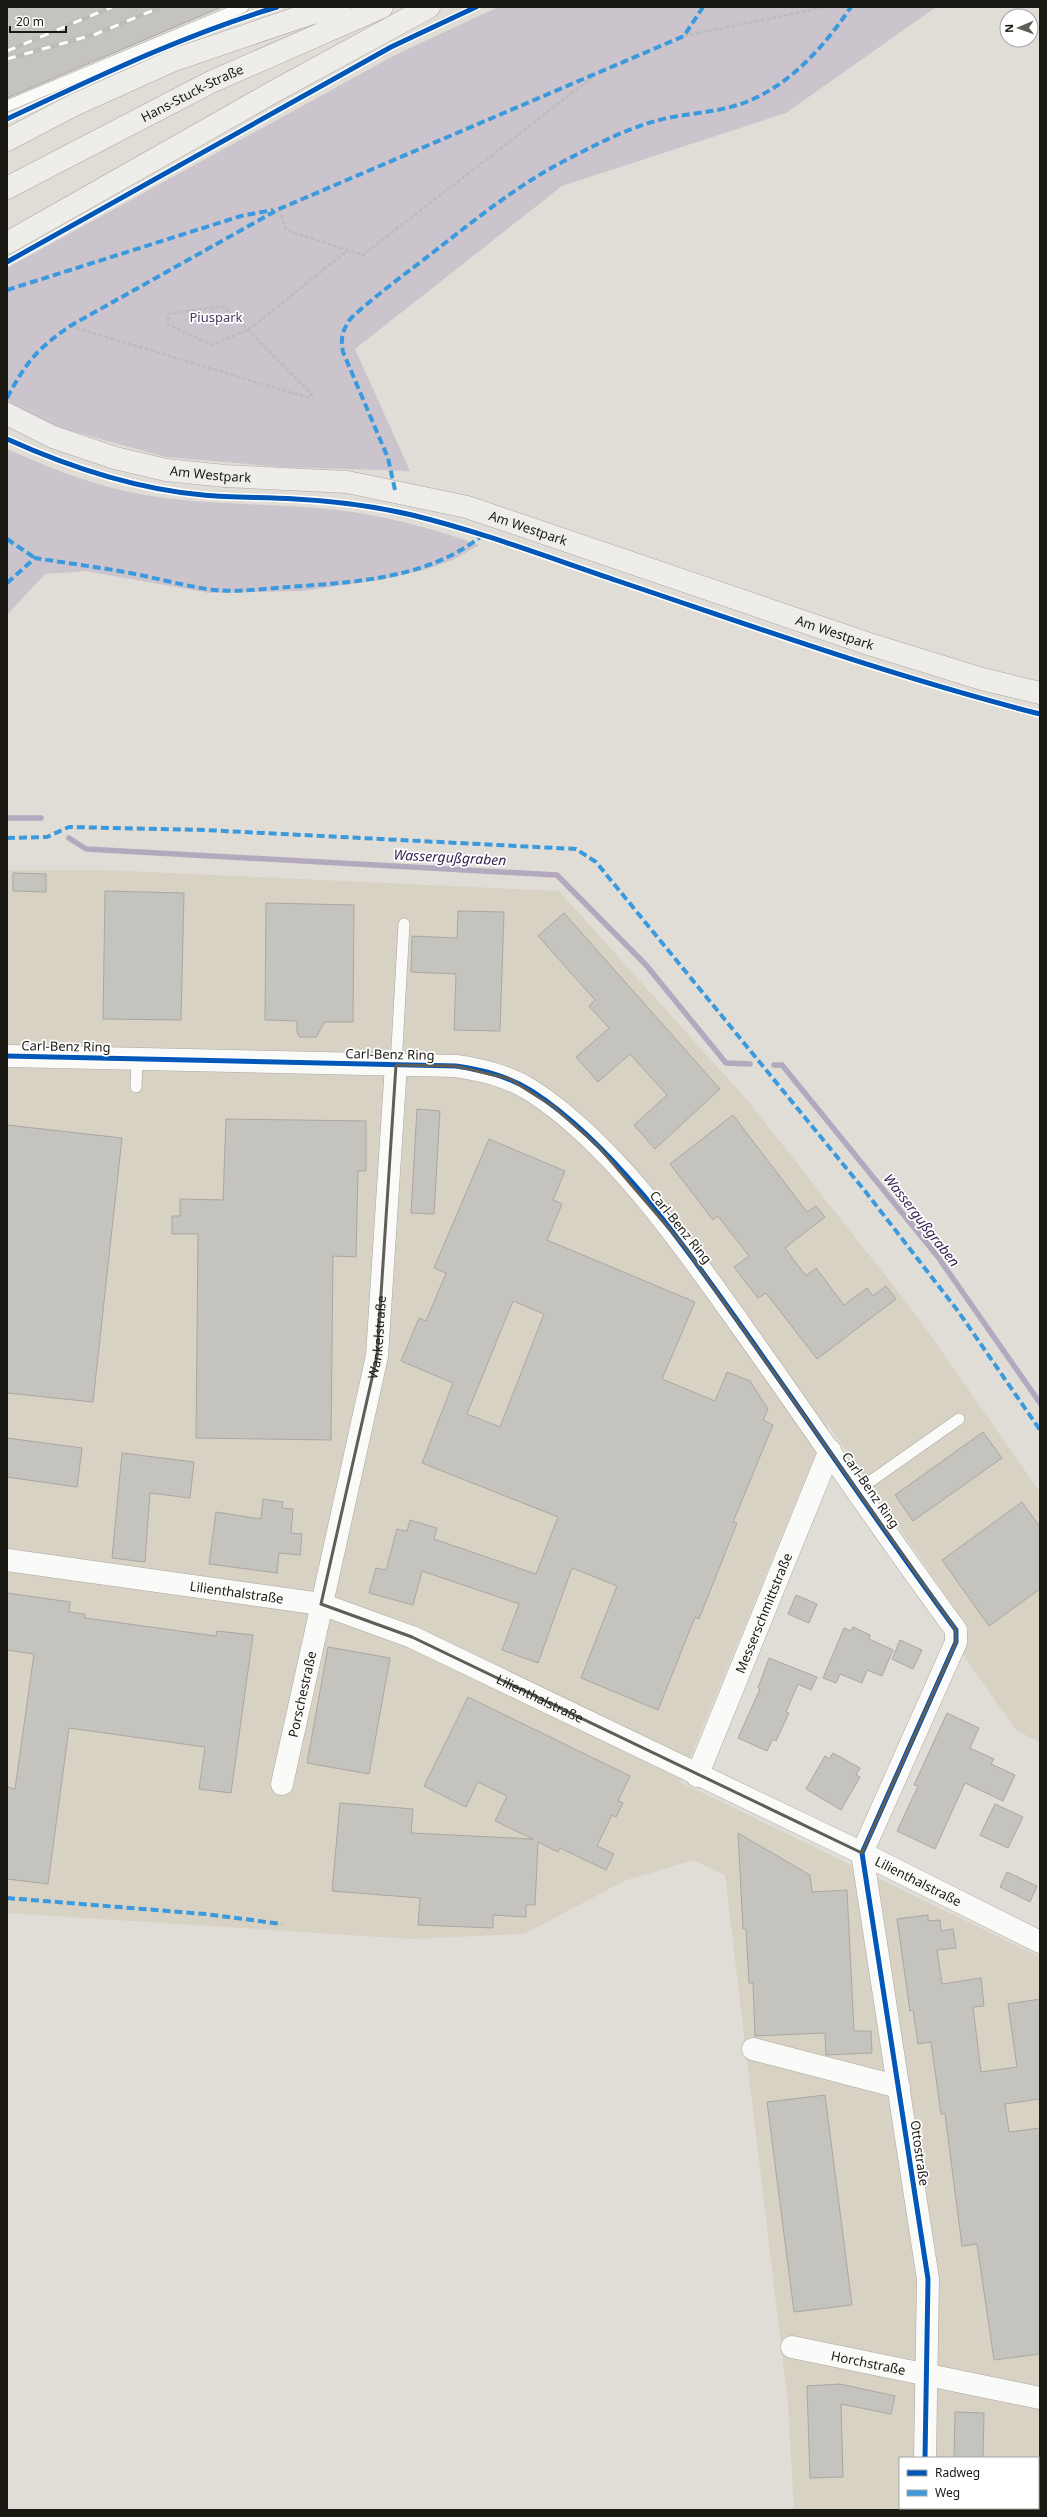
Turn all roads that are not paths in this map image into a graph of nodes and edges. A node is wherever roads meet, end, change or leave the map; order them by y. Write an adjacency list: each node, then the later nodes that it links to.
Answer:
1 (243, 7): 5 (lane)
2 (340, 7): 6 (main road)
3 (382, 7): 7 (main road, Hans-Stuck-Straße)
4 (429, 7): 8 (main road)
5 (7, 106)
6 (7, 140)
7 (7, 188)
8 (7, 243)
9 (7, 414): 10 (main road, Am Westpark)
10 (1040, 693)
11 (404, 924): 14 (lane)
12 (7, 1056): 13 (street, Carl-Benz Ring)
13 (136, 1059): 14 (street, Carl-Benz Ring); 15 (lane)
14 (396, 1066): 17 (street, Carl-Benz Ring); 20 (street, Wankelstraße)
15 (136, 1087)
16 (959, 1419): 18 (lane)
17 (830, 1450): 18 (street, Carl-Benz Ring); 21 (street, Messerschmittstraße)
18 (858, 1490): 23 (street, Carl-Benz Ring)
19 (7, 1560): 20 (street, Lilienthalstraße)
20 (321, 1604): 21 (street, Lilienthalstraße); 22 (street, Porschestraße)
21 (697, 1776): 23 (street, Lilienthalstraße)
22 (282, 1784)
23 (862, 1853): 24 (street, Lilienthalstraße); 26 (street, Ottostraße)
24 (1040, 1942)
25 (753, 2049): 26 (street)
26 (899, 2087): 28 (street, Ottostraße)
27 (792, 2347): 28 (street, Horchstraße)
28 (927, 2376): 29 (street, Horchstraße); 30 (street, Ottostraße)
29 (1040, 2398)
30 (925, 2457)

